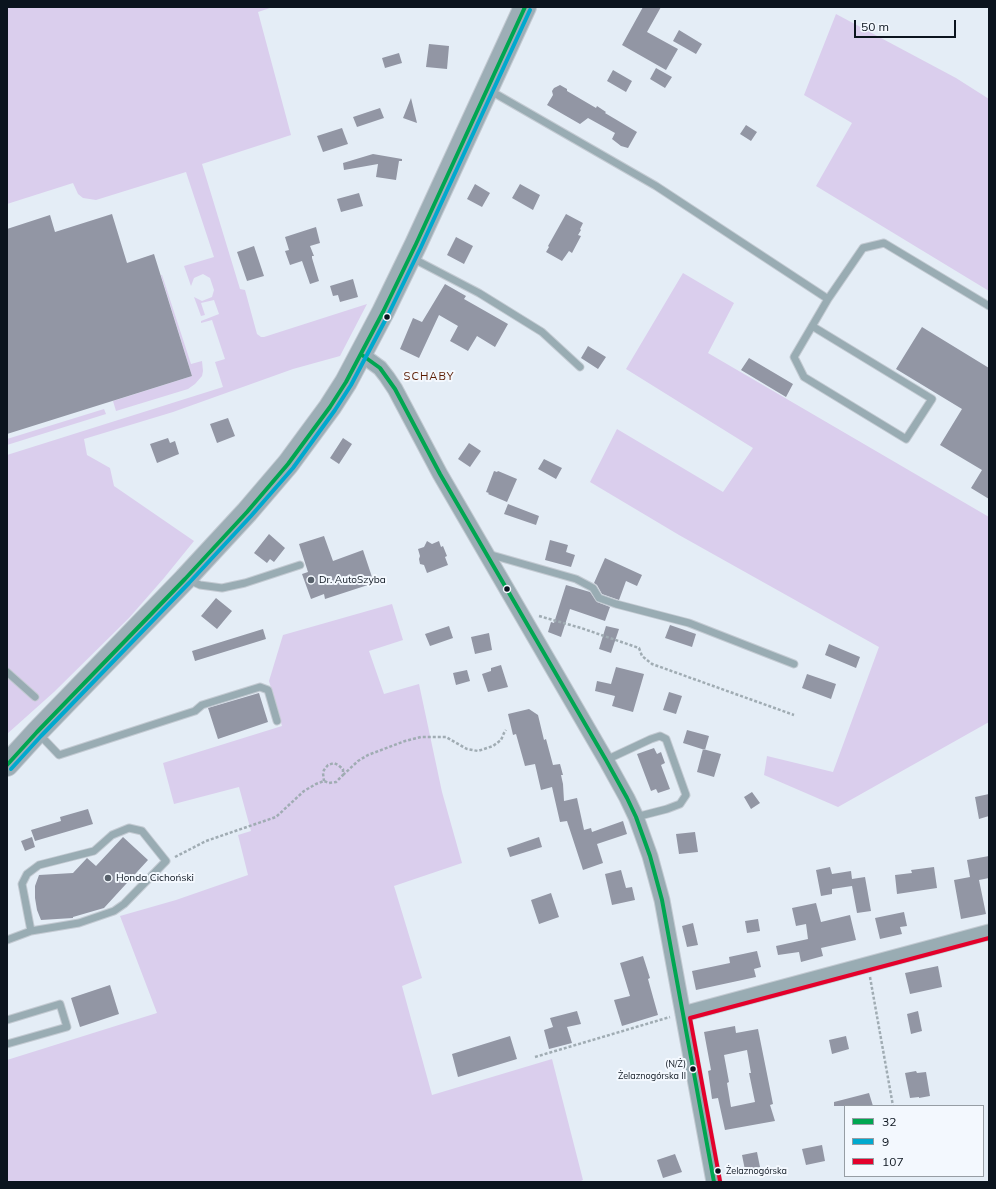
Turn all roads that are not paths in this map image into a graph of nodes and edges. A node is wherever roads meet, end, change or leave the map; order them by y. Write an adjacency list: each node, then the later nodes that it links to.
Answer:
1 (525, 7): 2 (main road)
2 (488, 89): 3 (main road); 4 (lane)
3 (410, 257): 7 (main road); 8 (lane)
4 (828, 299): 5 (lane); 6 (lane)
5 (989, 306)
6 (812, 326): 6 (lane)
7 (362, 354): 9 (street); 11 (main road)
8 (580, 367)
9 (486, 554): 12 (lane); 17 (street)
10 (300, 565): 11 (lane)
11 (185, 579): 16 (main road)
12 (794, 664)
13 (7, 672): 14 (lane)
14 (34, 697)
15 (277, 721): 16 (lane)
16 (37, 732): 18 (main road)
17 (606, 760): 19 (street); 19 (lane)
18 (7, 765)
19 (636, 817): 23 (street)
20 (30, 931): 20 (lane); 22 (lane)
21 (989, 932): 23 (street)
22 (7, 940)
23 (683, 1014): 26 (street)
24 (7, 1020): 25 (lane)
25 (7, 1044)
26 (714, 1182)

